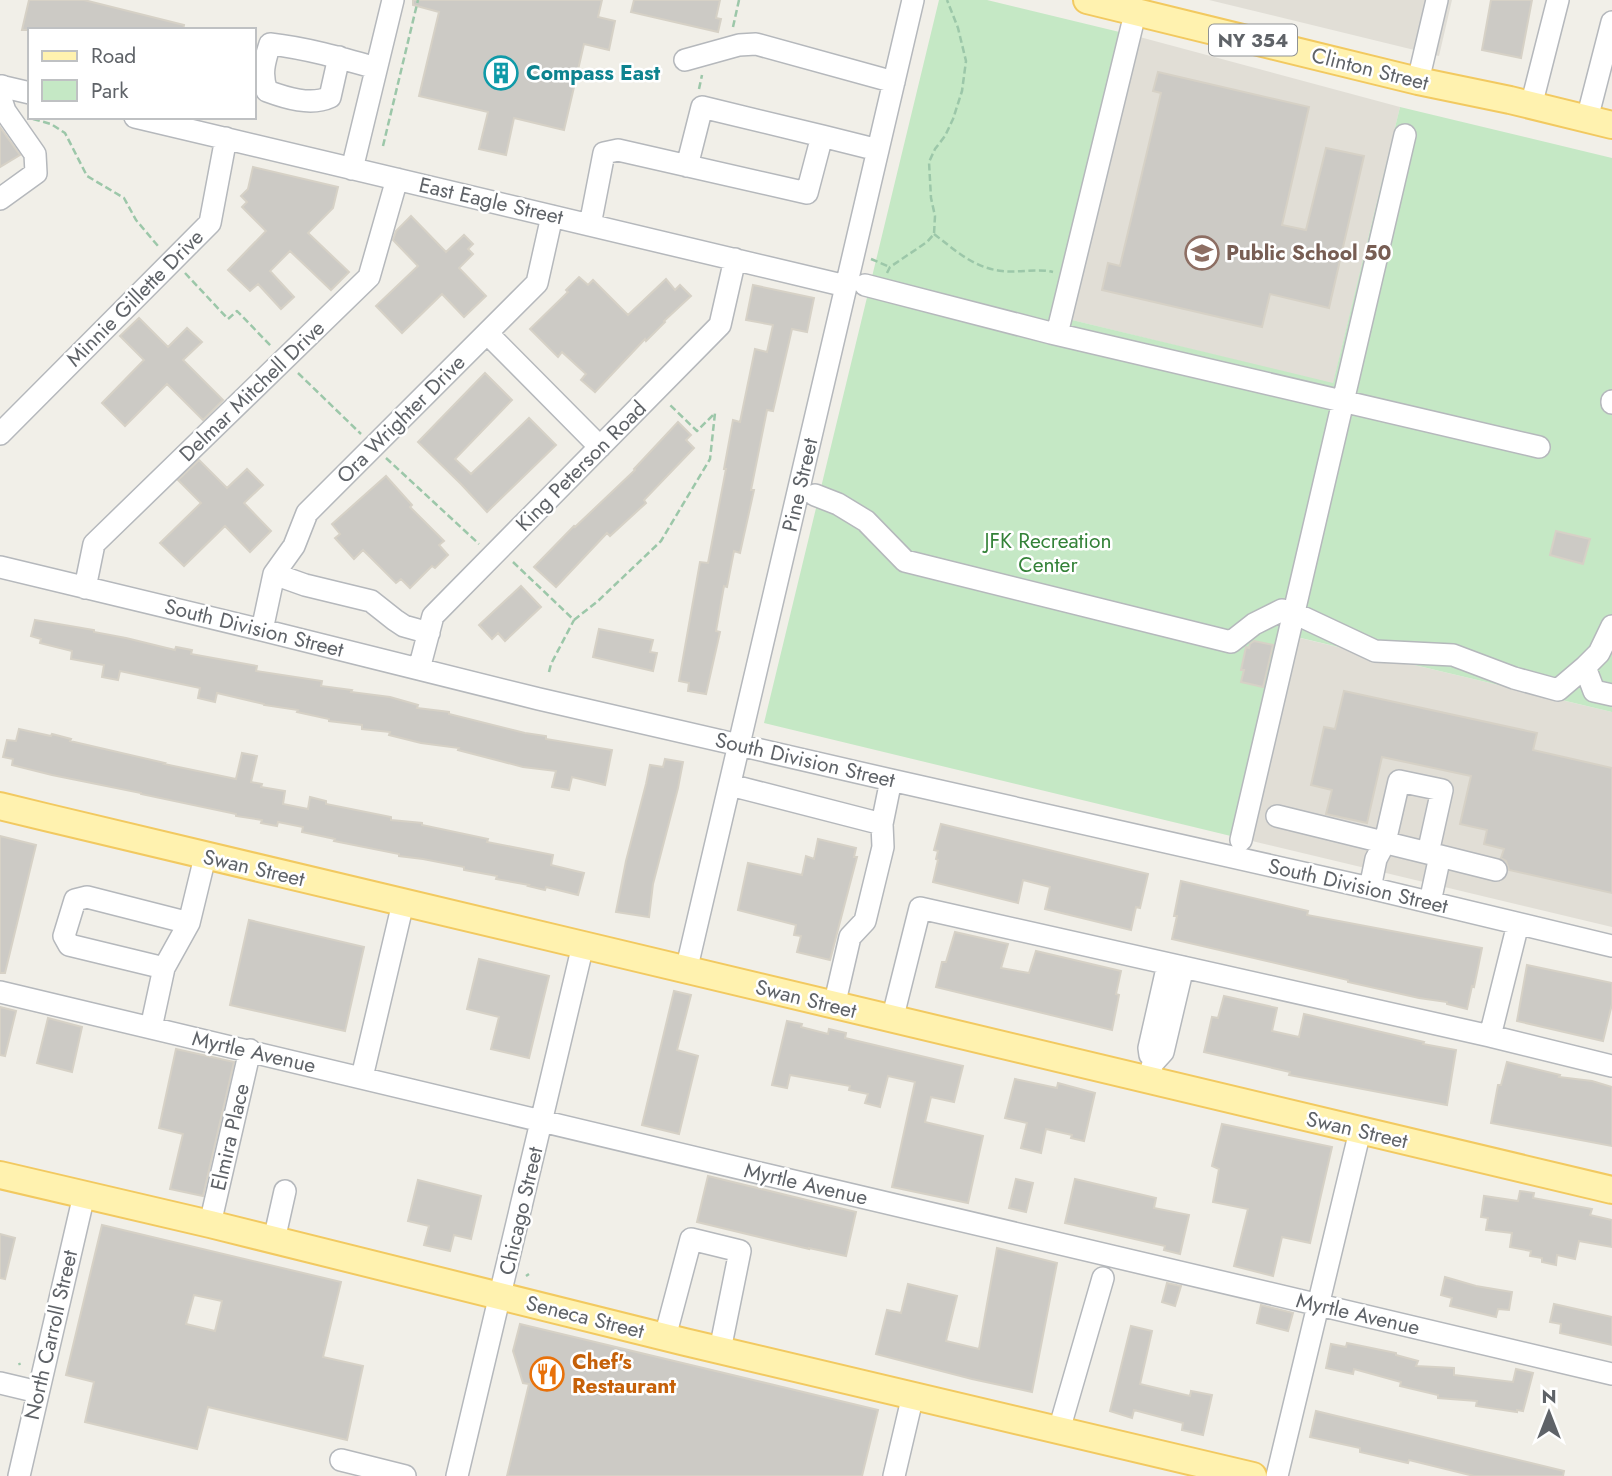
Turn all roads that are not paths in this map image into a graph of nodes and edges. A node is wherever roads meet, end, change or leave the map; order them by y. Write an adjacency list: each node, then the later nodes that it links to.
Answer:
1 (393, 0): 10 (street)
2 (913, 0): 12 (street, Pine Street)
3 (1087, 0): 11 (main road, Clinton Street / NY 354)
4 (1437, 0): 11 (street)
5 (1558, 0): 15 (street)
6 (1612, 22): 17 (street)
7 (1132, 26): 31 (street)
8 (339, 57): 10 (street)
9 (685, 61): 12 (street)
10 (376, 68): 23 (street)
11 (1418, 81): 15 (main road, Clinton Street / NY 354)
12 (894, 82): 21 (street, Pine Street)
13 (1, 86): 14 (street); 25 (street)
14 (28, 93)
15 (1531, 106): 17 (main road, Clinton Street / NY 354)
16 (144, 119): 20 (street, East Eagle Street)
17 (1600, 122)
18 (1405, 135): 32 (street)
19 (822, 136): 21 (street); 22 (street); 22 (street)
20 (226, 138): 23 (street, East Eagle Street); 33 (street, Minnie Gillette Drive)
21 (878, 150): 29 (street, Pine Street)
22 (687, 166): 27 (street)
23 (352, 169): 24 (street, East Eagle Street)
24 (397, 179): 26 (street, East Eagle Street); 39 (street, Delmar Mitchell Drive)
25 (0, 199)
26 (552, 216): 27 (street, East Eagle Street); 30 (street, Ora Wrighter Drive)
27 (590, 225): 28 (street, East Eagle Street)
28 (735, 259): 29 (street, East Eagle Street); 34 (street, King Peterson Road)
29 (856, 286): 31 (street, East Eagle Street); 48 (street, Pine Street)
30 (487, 333): 34 (street); 38 (street, Ora Wrighter Drive)
31 (1058, 334): 32 (street, East Eagle Street)
32 (1343, 401): 35 (street, East Eagle Street); 40 (street)
33 (0, 434)
34 (600, 447): 43 (street, King Peterson Road)
35 (1539, 447)
36 (815, 495): 40 (street)
37 (0, 567): 39 (street, South Division Street)
38 (274, 574): 42 (street, Ora Wrighter Drive); 43 (street)
39 (85, 588): 42 (street, South Division Street)
40 (1294, 613): 46 (street); 54 (street)
41 (1612, 626): 44 (street)
42 (262, 630): 45 (street, South Division Street)
43 (429, 633): 45 (street, King Peterson Road)
44 (1585, 667): 46 (street); 47 (street)
45 (419, 669): 48 (street, South Division Street)
46 (1558, 690): 47 (street)
47 (1603, 693)
48 (739, 746): 49 (street, South Division Street); 50 (street, Pine Street)
49 (891, 780): 53 (street); 59 (street, South Division Street)
50 (730, 785): 53 (street); 68 (street, Pine Street)
51 (0, 806): 57 (main road, Swan Street)
52 (1277, 816): 55 (street)
53 (882, 824): 70 (street)
54 (1241, 840)
55 (1385, 842): 56 (street); 56 (street); 59 (street)
56 (1434, 854): 58 (street); 60 (street)
57 (205, 857): 61 (main road, Swan Street); 62 (street)
58 (1496, 870)
59 (1370, 888): 60 (street, South Division Street)
60 (1430, 902): 63 (street, South Division Street)
61 (403, 903): 64 (main road, Swan Street); 77 (street)
62 (190, 923): 67 (street); 67 (street)
63 (1518, 923): 65 (street, South Division Street); 73 (street)
64 (583, 945): 68 (main road, Swan Street); 78 (street, Chicago Street)
65 (1612, 946)
66 (1176, 965): 71 (street); 73 (street); 76 (street)
67 (164, 968): 72 (street)
68 (686, 971): 70 (main road, Swan Street)
69 (0, 992): 72 (street, Myrtle Avenue)
70 (834, 1006): 71 (main road, Swan Street)
71 (892, 1020): 76 (main road, Swan Street)
72 (151, 1028): 74 (street, Myrtle Avenue)
73 (1490, 1036): 75 (street)
74 (250, 1051): 77 (street, Myrtle Avenue); 84 (street, Elmira Place)
75 (1612, 1066)
76 (1151, 1072): 79 (main road, Swan Street)
77 (362, 1077): 78 (street, Myrtle Avenue)
78 (542, 1121): 87 (street, Chicago Street); 88 (street, Myrtle Avenue)
79 (1360, 1131): 81 (main road, Swan Street); 88 (street)
80 (0, 1175): 83 (main road, Seneca Street)
81 (1612, 1190)
82 (285, 1191): 85 (street)
83 (84, 1195): 84 (main road, Seneca Street); 93 (street, North Carroll Street)
84 (210, 1224): 85 (main road, Seneca Street)
85 (274, 1240): 87 (main road, Seneca Street)
86 (1102, 1278): 95 (street)
87 (500, 1296): 89 (main road, Seneca Street); 101 (street, Chicago Street)
88 (1318, 1305): 91 (street, Myrtle Avenue); 104 (street)
89 (666, 1337): 90 (main road, Seneca Street); 90 (street)
90 (720, 1350): 94 (main road, Seneca Street)
91 (1612, 1374)
92 (0, 1382): 93 (street)
93 (38, 1392): 99 (street, North Carroll Street)
94 (913, 1395): 95 (main road, Seneca Street); 102 (street)
95 (1059, 1430): 97 (main road, Seneca Street)
96 (341, 1460): 100 (street)
97 (1184, 1468): 98 (main road, Seneca Street)
98 (1219, 1472): 103 (main road, Seneca Street)
99 (19, 1476)
100 (405, 1476)
101 (457, 1476)
102 (894, 1476)
103 (1253, 1476)
104 (1277, 1476)

